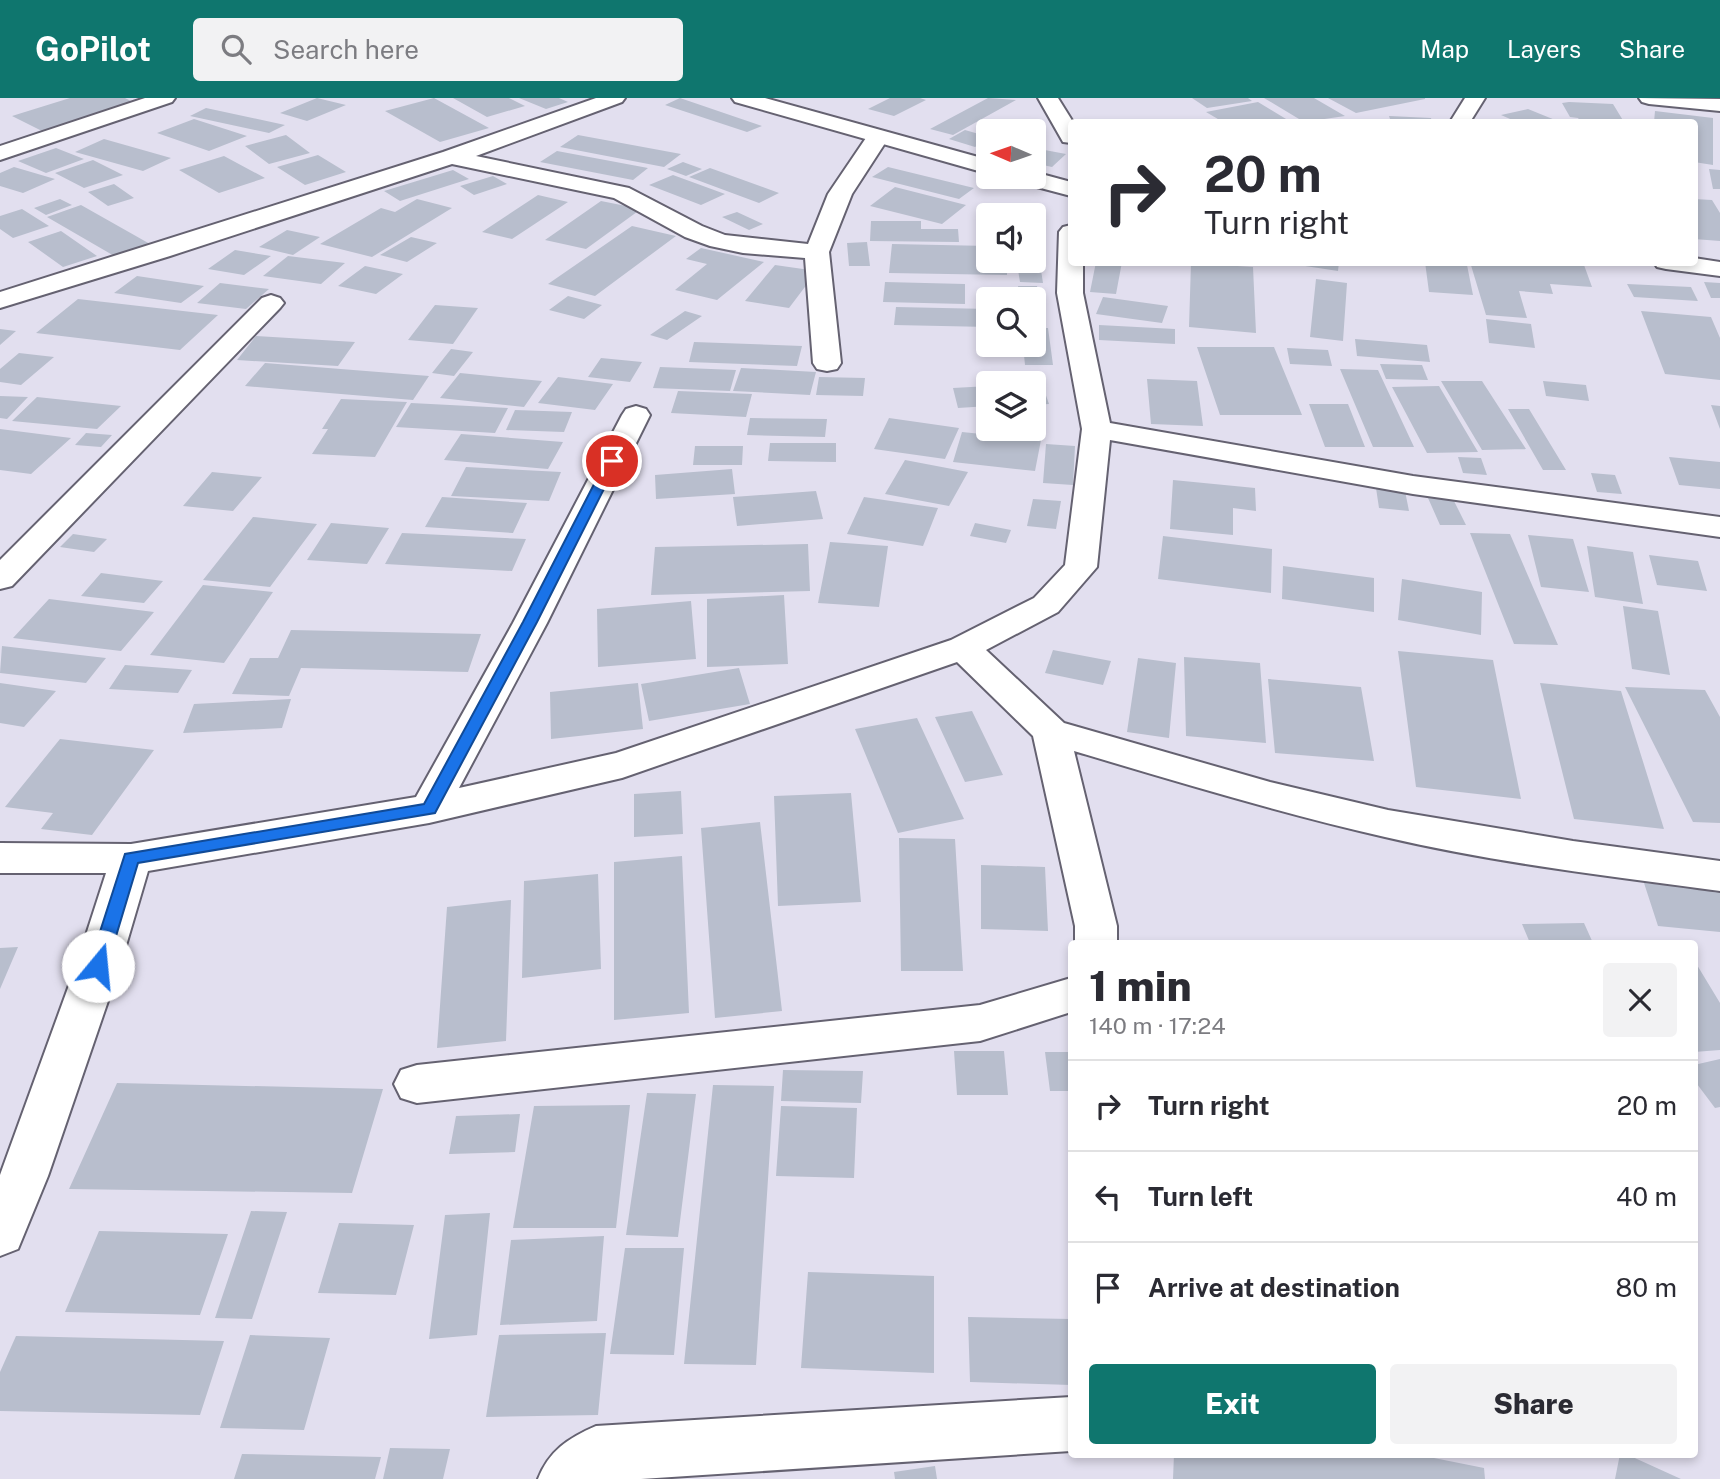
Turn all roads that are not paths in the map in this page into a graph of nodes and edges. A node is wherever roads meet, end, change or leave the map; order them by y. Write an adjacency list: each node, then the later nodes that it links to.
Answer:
1 (165, 98): 11 (street)
2 (615, 98): 12 (street)
3 (742, 98): 10 (street)
4 (1048, 98): 9 (street)
5 (1475, 98): 8 (street)
6 (1649, 98): 7 (street)
7 (1720, 105)
8 (1462, 119)
9 (1068, 133)
10 (878, 137): 13 (street); 16 (street)
11 (1, 153)
12 (451, 157): 16 (street); 20 (street)
13 (976, 163)
14 (1046, 182): 15 (street)
15 (1068, 188)
16 (817, 252): 22 (street)
17 (1070, 266): 24 (street)
18 (1697, 266): 19 (street)
19 (1720, 269)
20 (0, 300)
21 (271, 303): 26 (street)
22 (827, 363)
23 (636, 415): 29 (street)
24 (1097, 429): 25 (street); 27 (street)
25 (1720, 527)
26 (0, 579)
27 (963, 648): 28 (street); 29 (street)
28 (1051, 732): 32 (street); 33 (street)
29 (429, 809): 31 (street)
30 (0, 858): 31 (street)
31 (131, 859): 36 (street)
32 (1720, 876)
33 (1096, 940)
34 (1068, 996): 35 (street)
35 (417, 1084)
36 (0, 1233)
37 (1068, 1424): 38 (street)
38 (566, 1479)

